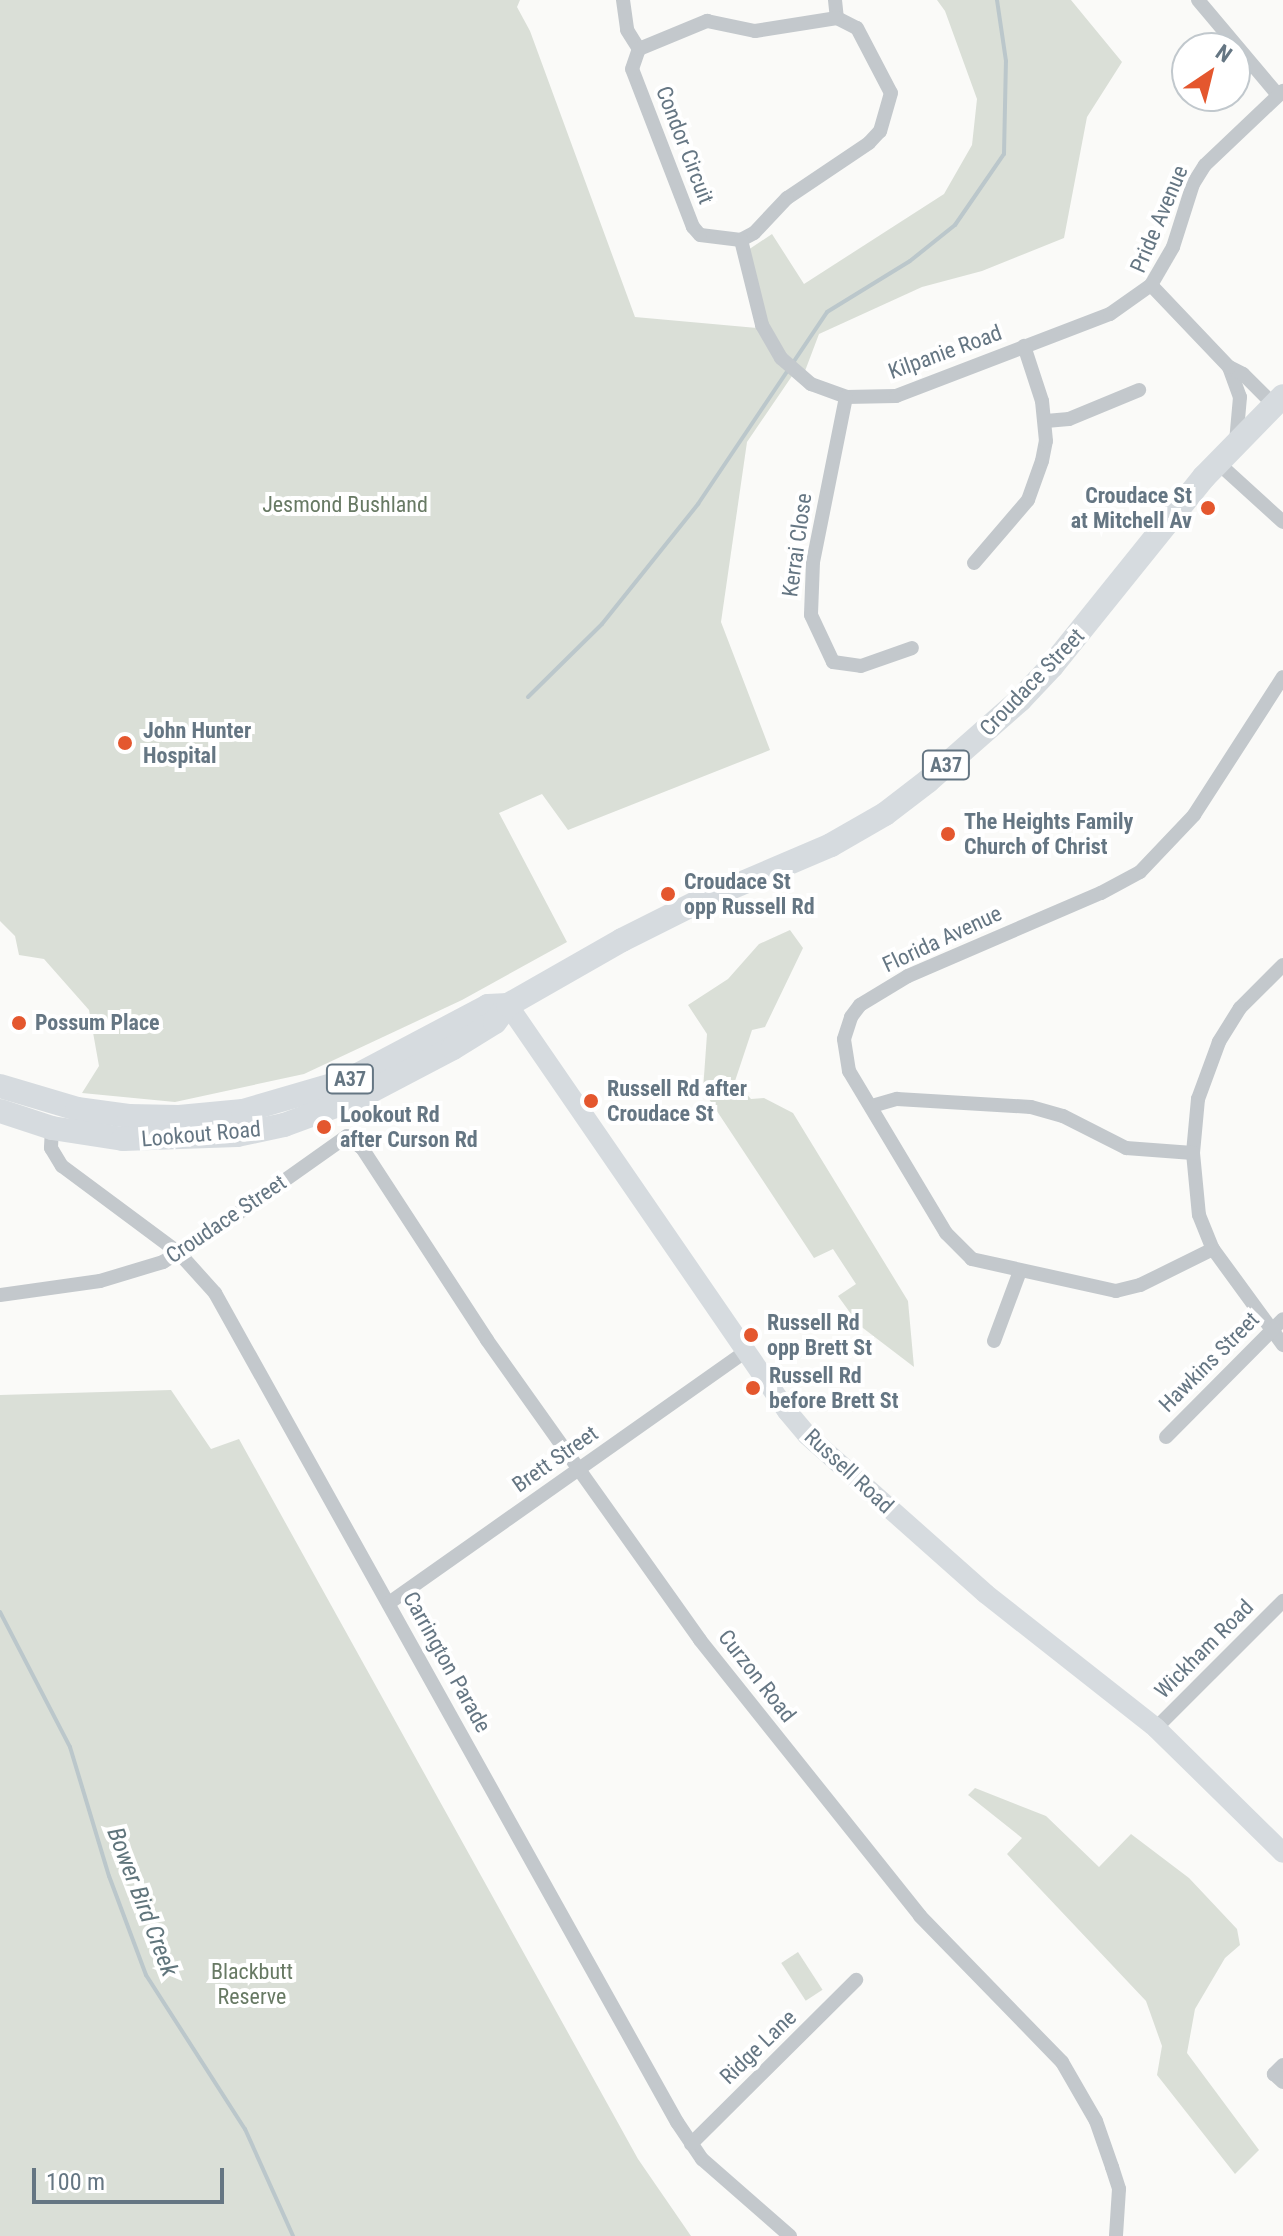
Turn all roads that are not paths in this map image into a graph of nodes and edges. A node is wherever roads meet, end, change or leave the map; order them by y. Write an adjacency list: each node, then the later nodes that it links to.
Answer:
1 (623, 0): 5 (street, Condor Circuit)
2 (835, 0): 4 (street)
3 (1198, 0): 6 (street)
4 (837, 18): 5 (street); 7 (street)
5 (639, 49): 7 (street, Condor Circuit)
6 (1281, 93): 8 (street, Pride Avenue)
7 (741, 240): 12 (street, Kilpanie Road)
8 (1151, 285): 9 (street, Kilpanie Road); 10 (street, Pride Avenue)
9 (1024, 346): 12 (street, Kilpanie Road); 14 (street)
10 (1229, 367): 13 (street, Pride Avenue); 15 (street, Pride Avenue)
11 (1139, 390): 14 (street)
12 (846, 397): 19 (street, Kerrai Close)
13 (1278, 400): 15 (highway, Croudace Street / A37)
14 (1046, 421): 18 (street)
15 (1236, 442): 16 (highway, Croudace Street / A37)
16 (1217, 462): 17 (street); 22 (highway, Croudace Street / A37)
17 (1283, 522)
18 (974, 563)
19 (912, 648)
20 (1283, 677): 26 (street, Florida Avenue)
21 (1283, 965): 30 (street)
22 (508, 1005): 23 (highway, Lookout Road / A37); 24 (main road, Russell Road); 25 (highway, Lookout Road / A37)
23 (480, 1030): 24 (main road); 28 (highway, Lookout Road / A37)
24 (536, 1046): 39 (main road, Russell Road)
25 (0, 1086)
26 (872, 1106): 30 (street); 33 (street, Florida Avenue)
27 (0, 1111): 28 (highway, Lookout Road / A37)
28 (52, 1128): 32 (street, Carrington Parade)
29 (347, 1136): 32 (street, Croudace Street); 41 (street, Curzon Road)
30 (1193, 1153): 31 (street)
31 (1213, 1249): 33 (street, Florida Avenue); 36 (street)
32 (179, 1253): 34 (street, Croudace Street); 43 (street, Carrington Parade)
33 (1020, 1271): 37 (street)
34 (0, 1295)
35 (1283, 1319): 36 (street, Hawkins Street)
36 (1271, 1331): 38 (street); 40 (street, Hawkins Street)
37 (994, 1341)
38 (1283, 1345)
39 (746, 1351): 41 (street, Brett Street); 44 (main road, Russell Road)
40 (1166, 1437)
41 (581, 1468): 43 (street, Brett Street); 49 (street, Curzon Road)
42 (1283, 1601): 44 (street, Wickham Road)
43 (389, 1603): 47 (street, Carrington Parade)
44 (1156, 1728): 45 (main road, Russell Road)
45 (1283, 1853)
46 (856, 1980): 47 (street, Ridge Lane)
47 (691, 2144): 48 (street, Carrington Parade)
48 (790, 2236)
49 (1116, 2236)

